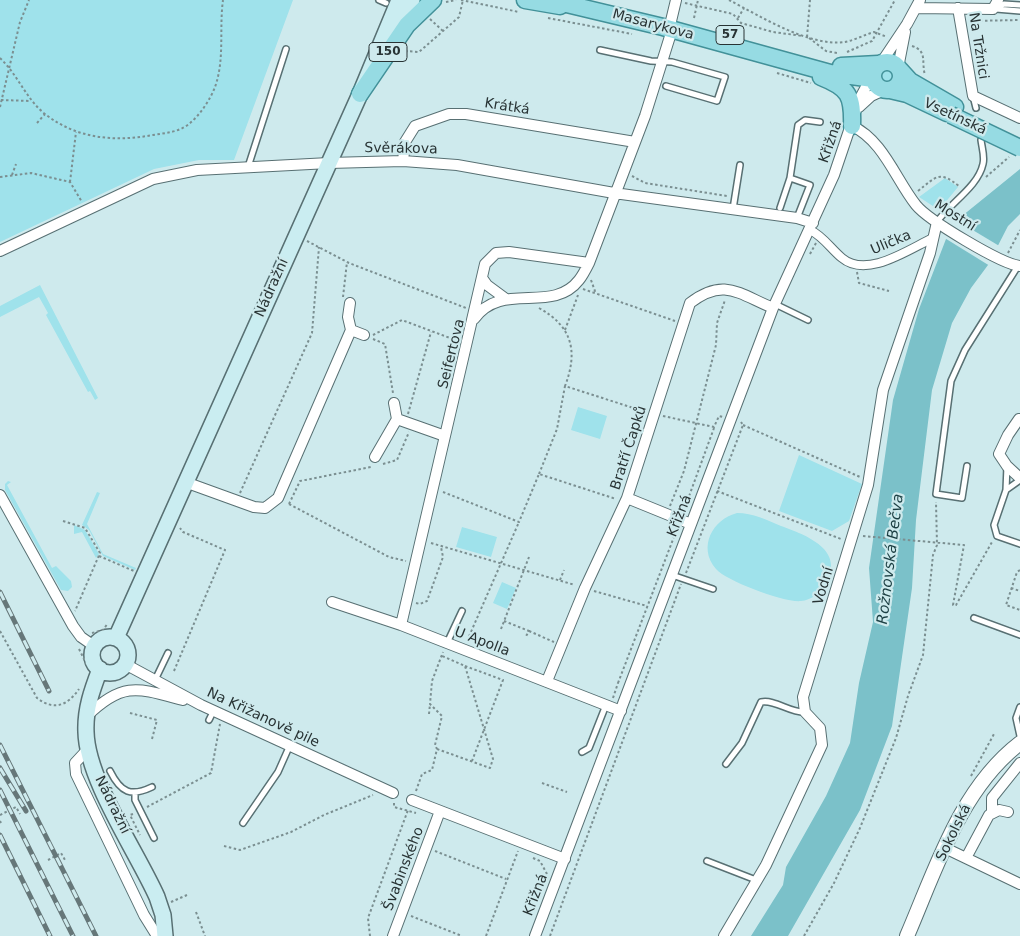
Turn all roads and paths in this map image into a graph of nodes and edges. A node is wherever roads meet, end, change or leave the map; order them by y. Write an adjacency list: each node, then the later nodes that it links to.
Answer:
1 (29, 0): 42 (path)
2 (224, 0): 60 (path)
3 (379, 0): 14 (lane)
4 (412, 0): 47 (main road, Nádražní / 150)
5 (433, 0): 47 (main road, 150)
6 (462, 0): 19 (path); 30 (path)
7 (550, 0): 24 (main road, Masarykova / 57)
8 (582, 0): 31 (main road, Masarykova / 57)
9 (676, 0): 18 (path); 31 (street, Seifertova)
10 (698, 0): 18 (path)
11 (729, 0): 20 (path)
12 (810, 0): 35 (path)
13 (895, 0): 32 (path)
14 (392, 2): 47 (main road, Nádražní / 150)
15 (918, 4): 21 (street); 36 (street)
16 (995, 4): 17 (lane); 21 (street); 22 (lane)
17 (1020, 4)
18 (697, 5): 26 (path); 27 (path)
19 (525, 6): 24 (main road)
20 (744, 8): 27 (path); 35 (path)
21 (958, 8): 48 (street, Na Tržnici)
22 (1020, 11)
23 (424, 14): 30 (path)
24 (608, 14): 31 (main road, 57)
25 (543, 17): 33 (path)
26 (694, 18)
27 (738, 18): 35 (path)
28 (1020, 20): 29 (path)
29 (967, 21)
30 (443, 31): 39 (path)
31 (670, 31): 34 (main road, Masarykova / 57); 41 (street, Seifertova); 44 (main road, Masarykova / 57)
32 (879, 32): 35 (path); 35 (path); 36 (path)
33 (637, 35)
34 (690, 35): 44 (main road, Masarykova / 57); 59 (main road)
35 (807, 37)
36 (899, 42): 43 (street); 44 (street); 45 (path)
37 (286, 49): 69 (lane)
38 (600, 50): 41 (lane)
39 (403, 51)
40 (0, 58): 42 (path)
41 (663, 62): 46 (lane); 63 (street, Seifertova)
42 (9, 66): 49 (path); 50 (path)
43 (899, 69): 44 (main road, 57); 44 (main road); 54 (main road, Vsetínská / 57)
44 (880, 78): 53 (street, Křižná); 53 (street, Křižná); 54 (main road, Vsetínská / 57)
45 (927, 79)
46 (666, 86)
47 (360, 94): 66 (main road, Nádražní / 150)
48 (973, 96): 52 (lane); 56 (street, Na Tržnici)
49 (1, 100): 50 (path); 51 (path)
50 (31, 101): 55 (path)
51 (0, 106)
52 (976, 108)
53 (856, 110): 59 (street, Křižná)
54 (953, 111): 62 (main road, Vsetínská / 57); 64 (main road, Vsetínská / 57, bridge)
55 (45, 114): 58 (path); 60 (path)
56 (1020, 118)
57 (820, 122): 73 (lane)
58 (37, 123)
59 (852, 126): 82 (street, Mostní); 83 (street, Křižná)
60 (76, 131): 74 (path)
61 (981, 140): 75 (lane)
62 (1020, 140)
63 (635, 142): 65 (street, Krátká); 70 (street, Seifertova)
64 (1020, 148)
65 (403, 161): 66 (street, Svěrákova); 76 (street, Svěrákova)
66 (329, 163): 69 (street, Svěrákova); 127 (main road, Nádražní / 150)
67 (16, 164): 71 (path)
68 (740, 165): 79 (lane)
69 (248, 167): 80 (street, Svěrákova)
70 (623, 172): 76 (street, Seifertova); 79 (path)
71 (12, 175): 72 (path); 74 (path)
72 (0, 177)
73 (790, 178): 78 (lane); 81 (lane)
74 (70, 182): 80 (path)
75 (965, 190): 77 (path); 82 (lane)
76 (614, 193): 79 (street, Svěrákova); 91 (street, Seifertova)
77 (914, 194)
78 (780, 208)
79 (729, 209): 81 (street, Svěrákova)
80 (85, 210): 88 (street, Svěrákova)
81 (796, 218): 83 (street, Svěrákova)
82 (937, 222): 85 (street, Vodní); 93 (street, Mostní)
83 (811, 226): 92 (street, Ulička); 102 (street, Křižná)
84 (1020, 230): 89 (path)
85 (933, 238): 92 (street, Ulička); 125 (street, Vodní)
86 (303, 239): 87 (path)
87 (319, 247): 90 (path); 133 (path)
88 (0, 251)
89 (1008, 253)
90 (347, 262): 100 (path); 103 (path)
91 (589, 263): 94 (street); 95 (street, Seifertova)
92 (855, 265): 96 (path)
93 (1020, 267): 132 (lane)
94 (482, 278): 98 (street); 105 (street)
95 (578, 287): 97 (path); 97 (path); 98 (street, Seifertova); 108 (path)
96 (889, 291)
97 (596, 294): 106 (path)
98 (506, 299): 105 (street, Seifertova)
99 (725, 299): 118 (path)
100 (346, 300): 107 (street)
101 (534, 306): 108 (path)
102 (774, 306): 104 (lane); 106 (street, Bratří Čapků); 116 (street, Křižná)
103 (471, 310)
104 (808, 320)
105 (472, 322): 120 (street, Seifertova)
106 (682, 323): 114 (street, Bratří Čapků)
107 (351, 330): 110 (street); 134 (street)
108 (565, 330): 112 (path)
109 (431, 332): 111 (path); 113 (path); 117 (path)
110 (364, 335)
111 (462, 343)
112 (565, 386): 114 (path); 124 (path)
113 (394, 403): 117 (street)
114 (654, 414): 118 (path); 135 (street, Bratří Čapků)
115 (1020, 418): 123 (street)
116 (731, 419): 119 (path); 125 (path); 128 (street, Křižná)
117 (405, 423): 120 (street); 121 (street); 121 (path)
118 (695, 423): 119 (path); 137 (path)
119 (714, 427): 137 (path)
120 (445, 436): 129 (street, Seifertova)
121 (377, 462): 136 (path)
122 (967, 466): 132 (lane)
123 (1007, 466): 126 (street); 130 (lane)
124 (540, 474): 135 (path); 140 (path)
125 (870, 479): 145 (street, Vodní)
126 (1020, 479): 130 (lane)
127 (185, 482): 134 (street); 175 (main road, Nádražní / 150)
128 (706, 487): 141 (street, Křižná); 145 (path)
129 (433, 488): 140 (path); 144 (street, Seifertova)
130 (1006, 490): 142 (lane)
131 (0, 494): 178 (street)
132 (936, 494): 146 (path)
133 (246, 497)
134 (278, 498): 136 (path)
135 (627, 500): 137 (street); 179 (street, Bratří Čapků)
136 (289, 504): 151 (path)
137 (681, 518): 141 (street); 189 (path)
138 (63, 521): 149 (path)
139 (176, 522): 186 (path)
140 (519, 522): 152 (path)
141 (691, 524): 156 (street, Křižná)
142 (996, 536): 146 (path); 147 (lane)
143 (866, 537): 146 (path)
144 (421, 541): 148 (path); 151 (street, Seifertova)
145 (851, 542): 197 (street, Vodní)
146 (937, 544): 257 (path)
147 (1020, 544)
148 (441, 546): 152 (path); 162 (path)
149 (99, 556): 155 (path); 165 (path)
150 (529, 557): 168 (path)
151 (415, 564): 169 (street, Seifertova)
152 (501, 564): 180 (path)
153 (564, 570): 157 (path)
154 (1020, 570): 158 (path)
155 (136, 572)
156 (672, 575): 159 (lane); 196 (street, Křižná)
157 (560, 580)
158 (1011, 588): 160 (path); 163 (path)
159 (713, 589)
160 (1020, 591)
161 (332, 602): 169 (street, U Apolla)
162 (413, 608)
163 (1020, 610)
164 (462, 612): 177 (lane)
165 (75, 615)
166 (974, 618): 174 (lane)
167 (110, 620): 173 (path)
168 (504, 621): 170 (path); 172 (path)
169 (401, 625): 177 (street, U Apolla)
170 (501, 629)
171 (0, 631): 190 (path)
172 (529, 631): 176 (path); 179 (path)
173 (88, 632)
174 (1020, 635)
175 (116, 638): 178 (main road); 183 (main road)
176 (525, 638)
177 (446, 643): 180 (street, U Apolla); 182 (path)
178 (94, 646): 185 (main road)
179 (561, 646): 188 (street, Bratří Čapků)
180 (463, 650): 188 (street, U Apolla)
181 (168, 653): 187 (lane)
182 (442, 656): 184 (path); 192 (path)
183 (125, 664): 185 (main road); 187 (street, Na Křižanově pile)
184 (465, 666): 202 (path); 202 (path)
185 (100, 669): 200 (main road, Nádražní)
186 (174, 671)
187 (154, 680): 191 (street, Na Křižanově pile)
188 (547, 681): 193 (street, U Apolla)
189 (618, 683)
190 (72, 700)
191 (201, 704): 195 (street, Na Křižanově pile); 200 (street)
192 (430, 704): 199 (path); 208 (path)
193 (606, 705): 196 (street, U Apolla); 209 (lane)
194 (1020, 707): 203 (lane)
195 (215, 710): 201 (lane); 206 (street, Na Křižanově pile)
196 (620, 711): 237 (street, Křižná)
197 (805, 712): 212 (lane); 242 (street)
198 (130, 713): 204 (path)
199 (429, 714)
200 (86, 717): 207 (main road, Nádražní)
201 (209, 720): 220 (path)
202 (484, 730): 210 (path); 210 (path)
203 (1020, 736)
204 (152, 739)
205 (1020, 743): 235 (street, Sokolská)
206 (290, 745): 218 (street, Na Křižanově pile); 229 (lane)
207 (88, 749): 248 (street); 249 (main road, Nádražní)
208 (437, 749): 210 (path); 219 (path)
209 (582, 752)
210 (472, 762)
211 (1020, 763): 223 (street)
212 (726, 764)
213 (110, 772): 217 (lane)
214 (542, 783): 216 (path)
215 (152, 787): 217 (lane)
216 (567, 792)
217 (135, 794): 231 (lane)
218 (389, 794): 221 (path); 233 (path)
219 (412, 800): 221 (path); 222 (street)
220 (147, 807)
221 (408, 810): 226 (path); 251 (path)
222 (440, 811): 232 (street); 234 (street, Švabinského)
223 (992, 812): 224 (street); 236 (street)
224 (1008, 812)
225 (135, 813): 230 (path)
226 (417, 813)
227 (20, 814): 228 (path)
228 (0, 815)
229 (243, 823)
230 (141, 838)
231 (154, 838)
232 (520, 842): 237 (street); 241 (path)
233 (224, 846)
234 (426, 848): 241 (path); 247 (street, Švabinského)
235 (945, 848): 236 (street); 258 (street, Sokolská)
236 (966, 858): 243 (street)
237 (565, 859): 255 (street, Křižná)
238 (48, 860): 239 (path)
239 (64, 860)
240 (707, 861): 242 (lane)
241 (507, 879): 254 (path)
242 (757, 880): 256 (street)
243 (1020, 884)
244 (187, 895): 245 (path)
245 (175, 900)
246 (196, 912): 250 (path)
247 (402, 912): 252 (street, Švabinského); 253 (path)
248 (157, 936)
249 (166, 936)
250 (205, 936)
251 (370, 936)
252 (393, 936)
253 (462, 936)
254 (486, 936)
255 (536, 936)
256 (724, 936)
257 (804, 936)
258 (907, 936)

